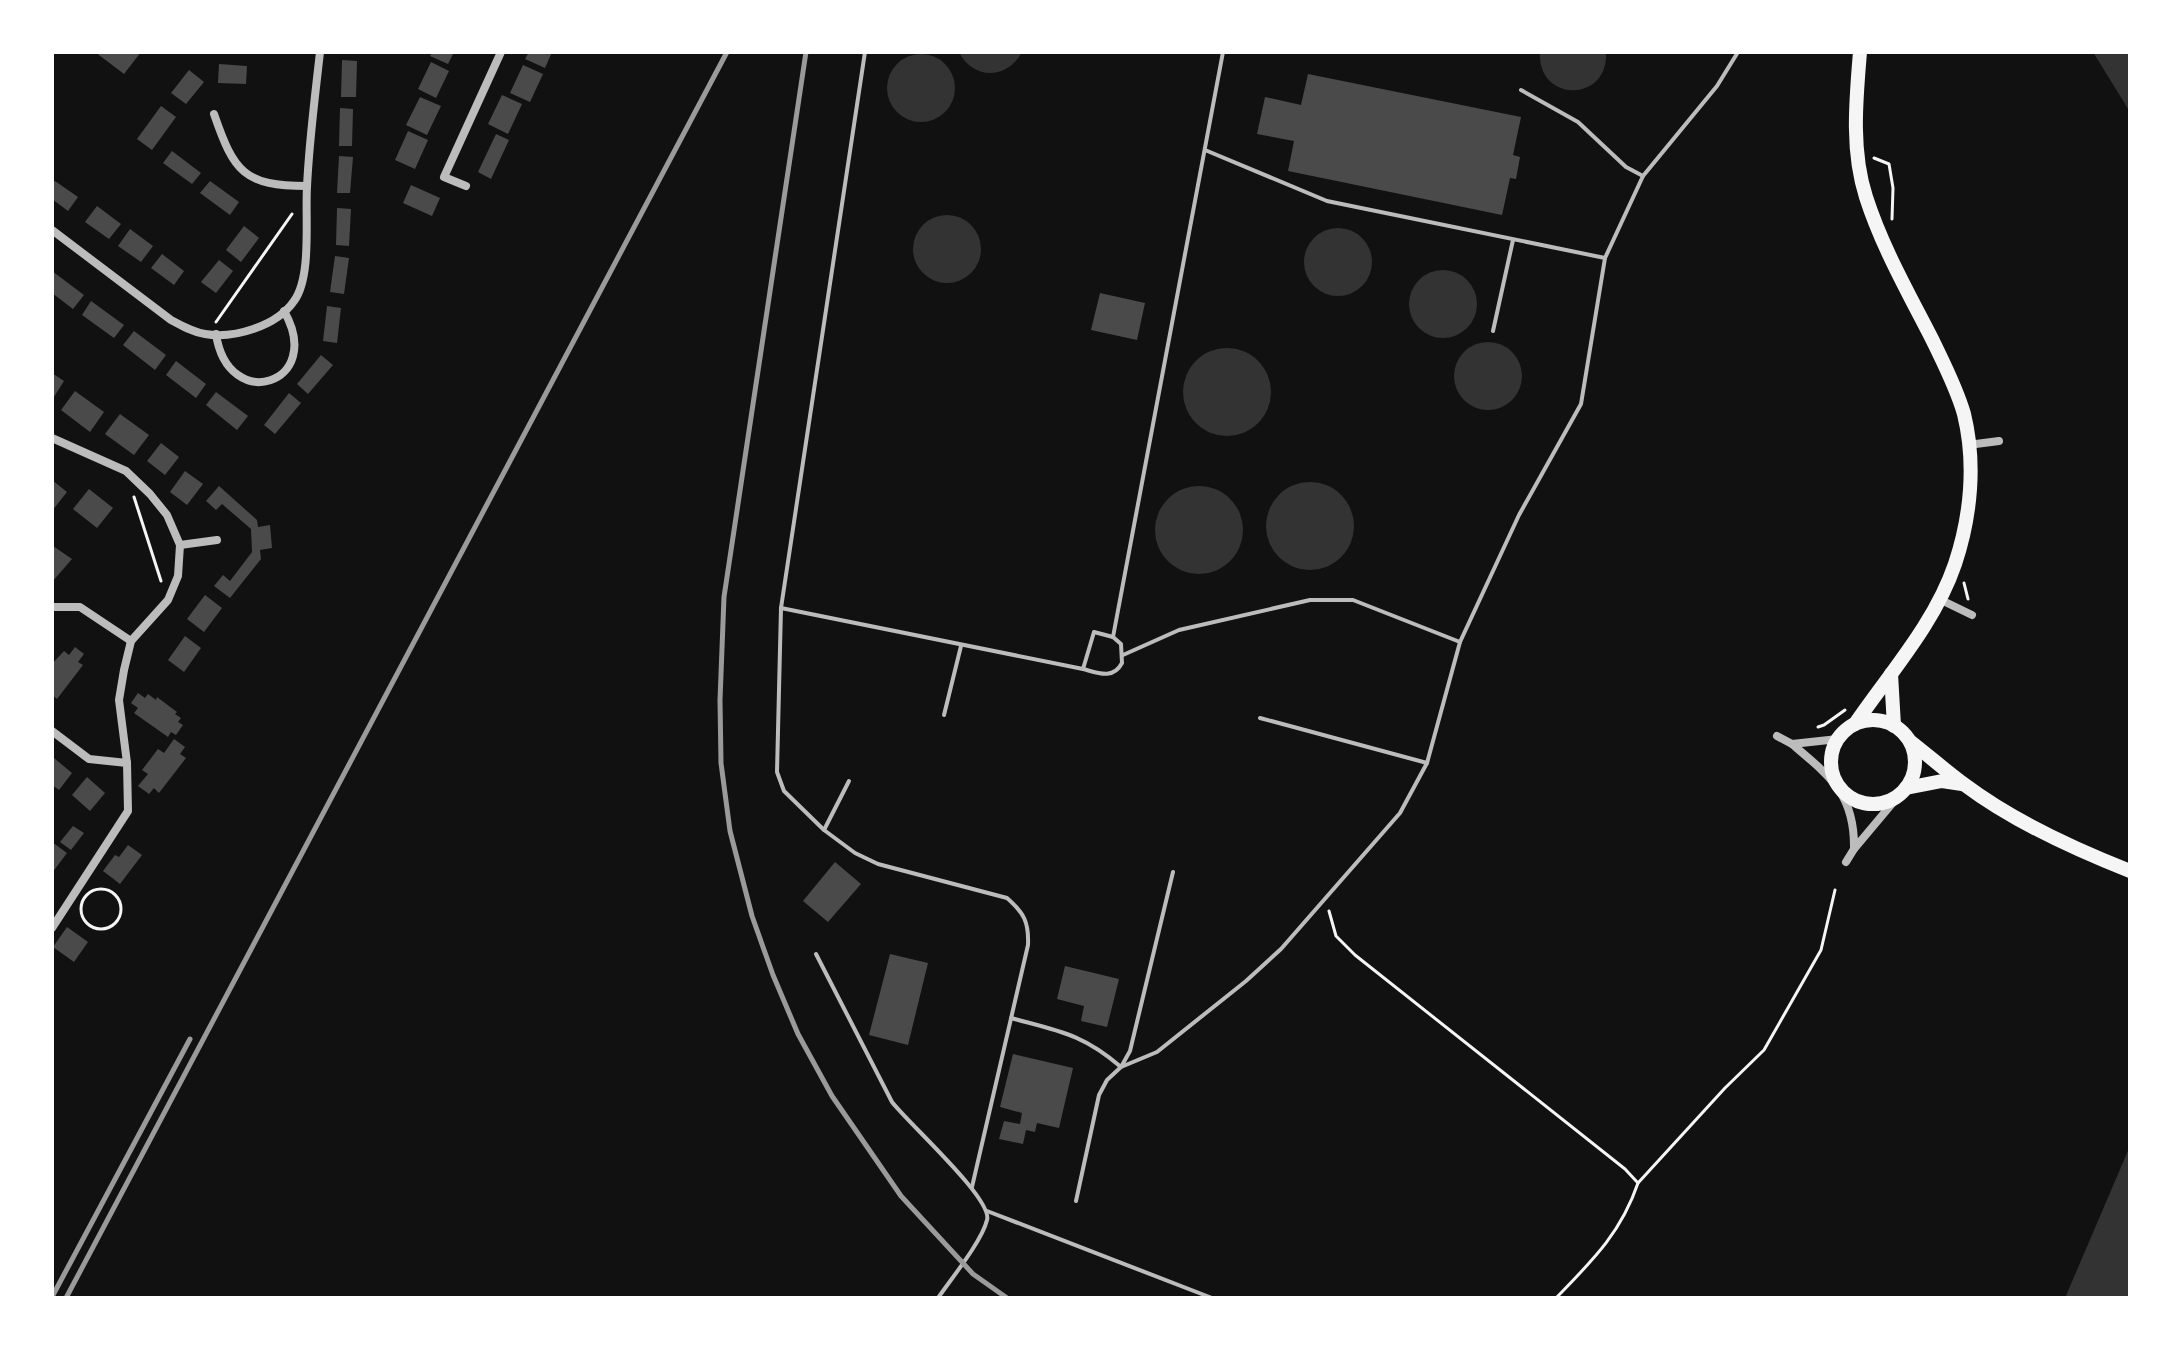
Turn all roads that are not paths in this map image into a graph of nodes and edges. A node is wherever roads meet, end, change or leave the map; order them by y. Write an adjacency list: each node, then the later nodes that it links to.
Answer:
1 (320, 52): 12 (street)
2 (501, 52): 11 (street)
3 (865, 52): 26 (lane)
4 (1223, 52): 9 (lane)
5 (1738, 52): 10 (lane)
6 (1860, 52): 21 (main road)
7 (1521, 90): 10 (lane)
8 (214, 114): 12 (street)
9 (1205, 150): 14 (lane); 28 (lane)
10 (1643, 176): 15 (lane)
11 (466, 186)
12 (307, 190): 16 (street)
13 (52, 230): 18 (street)
14 (1513, 240): 15 (lane); 17 (lane)
15 (1605, 258): 30 (lane)
16 (284, 311): 18 (street); 18 (street)
17 (1493, 331)
18 (211, 334)
19 (52, 438): 23 (street)
20 (1999, 441): 21 (street)
21 (1968, 445): 24 (main road)
22 (217, 540): 23 (street)
23 (180, 545): 29 (street)
24 (1939, 599): 27 (street); 34 (main road)
25 (52, 607): 29 (street)
26 (781, 608): 31 (lane); 50 (lane)
27 (1972, 615)
28 (1113, 637): 32 (lane); 33 (lane)
29 (131, 641): 44 (street)
30 (1460, 642): 32 (lane); 45 (lane)
31 (961, 646): 33 (lane); 35 (lane)
32 (1123, 655): 33 (lane)
33 (1083, 669)
34 (1891, 674): 37 (main road); 38 (main road)
35 (944, 715)
36 (1260, 718): 45 (lane)
37 (1855, 724): 38 (main road); 41 (main road)
38 (1894, 726): 42 (main road)
39 (52, 731): 44 (street)
40 (1777, 736): 43 (street)
41 (1838, 739): 43 (street); 48 (main road)
42 (1910, 742): 47 (main road); 49 (main road)
43 (1792, 744): 48 (street)
44 (127, 763): 55 (street)
45 (1427, 763): 58 (lane)
46 (849, 781): 50 (lane)
47 (1963, 784): 49 (main road); 53 (main road)
48 (1841, 789): 49 (main road); 51 (street)
49 (1904, 791): 51 (street)
50 (824, 830): 57 (lane)
51 (1854, 849): 52 (street)
52 (1846, 862)
53 (2130, 871)
54 (1173, 872): 58 (lane)
55 (52, 928)
56 (816, 954): 59 (lane)
57 (1011, 1018): 58 (lane); 59 (lane)
58 (1121, 1067): 60 (lane)
59 (972, 1187): 61 (lane)
60 (1076, 1201)
61 (987, 1211): 62 (lane); 63 (lane)
62 (938, 1298)
63 (1212, 1298)

